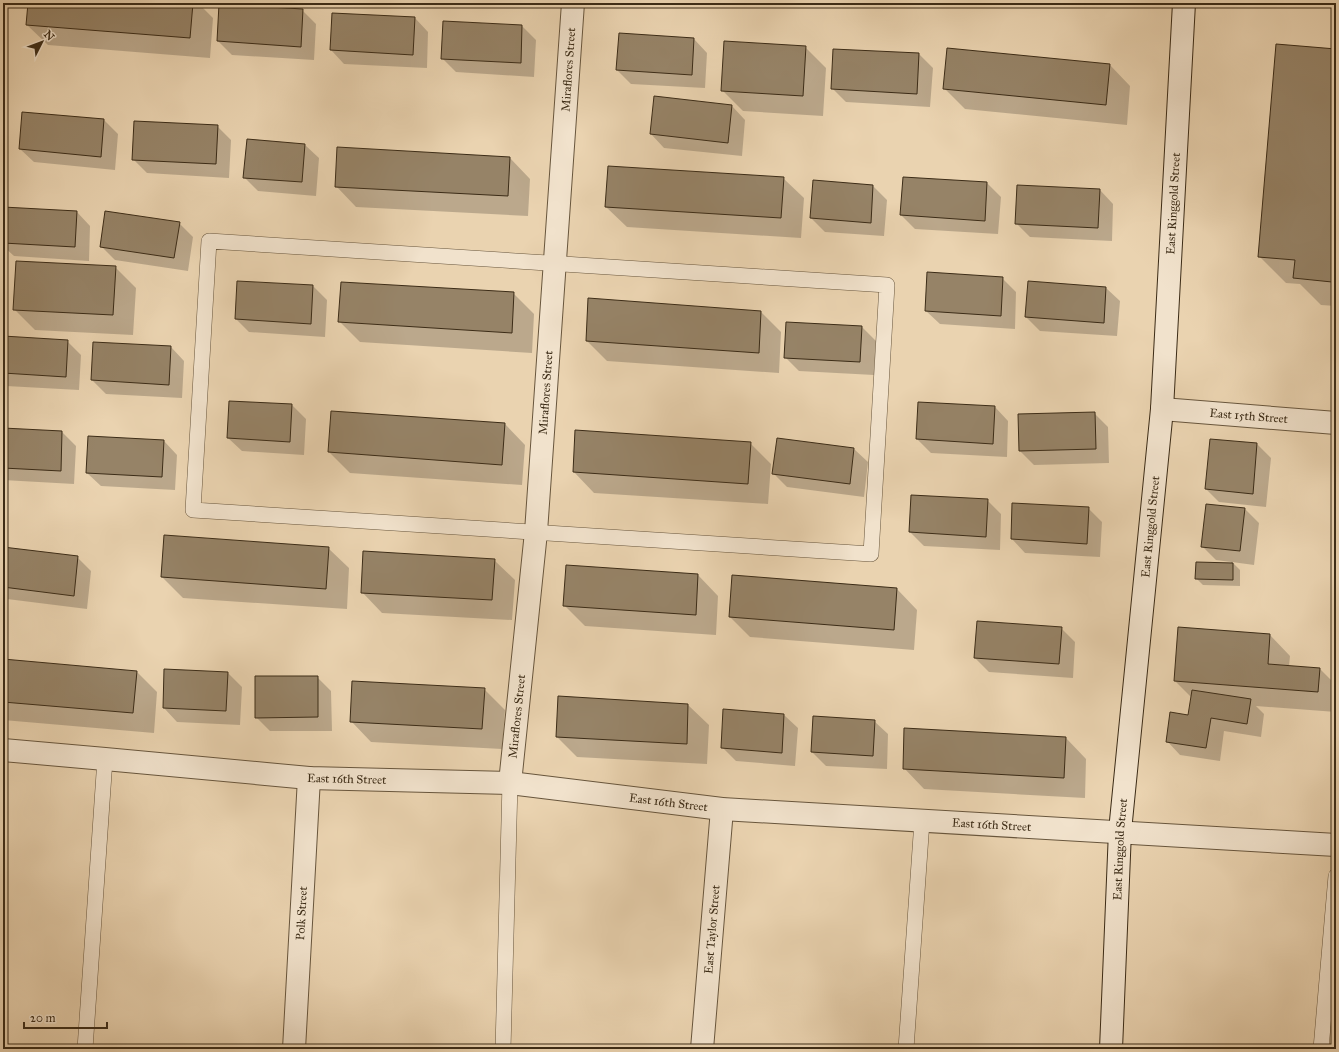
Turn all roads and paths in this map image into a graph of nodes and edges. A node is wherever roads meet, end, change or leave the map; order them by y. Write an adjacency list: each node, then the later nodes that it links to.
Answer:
1 (573, 3): 3 (street, Miraflores Street)
2 (1184, 3): 4 (street, East Ringgold Street)
3 (554, 263): 6 (street, Miraflores Street); 6 (lane); 6 (lane)
4 (1162, 409): 5 (street, East 15th Street); 13 (street, East Ringgold Street)
5 (1336, 423)
6 (536, 532): 10 (street, Miraflores Street)
7 (3, 750): 8 (street, East 16th Street)
8 (105, 758): 9 (street, East 16th Street); 16 (lane)
9 (310, 778): 10 (street, East 16th Street); 17 (street, Polk Street)
10 (510, 783): 11 (street, East 16th Street); 18 (lane)
11 (722, 809): 12 (street, East 16th Street); 19 (street, East Taylor Street)
12 (922, 821): 13 (street, East 16th Street); 20 (lane)
13 (1120, 831): 14 (street, East 16th Street); 21 (street, East Ringgold Street)
14 (1336, 845)
15 (1336, 876): 22 (lane)
16 (85, 1049)
17 (294, 1049)
18 (503, 1049)
19 (702, 1049)
20 (906, 1049)
21 (1111, 1049)
22 (1321, 1049)

